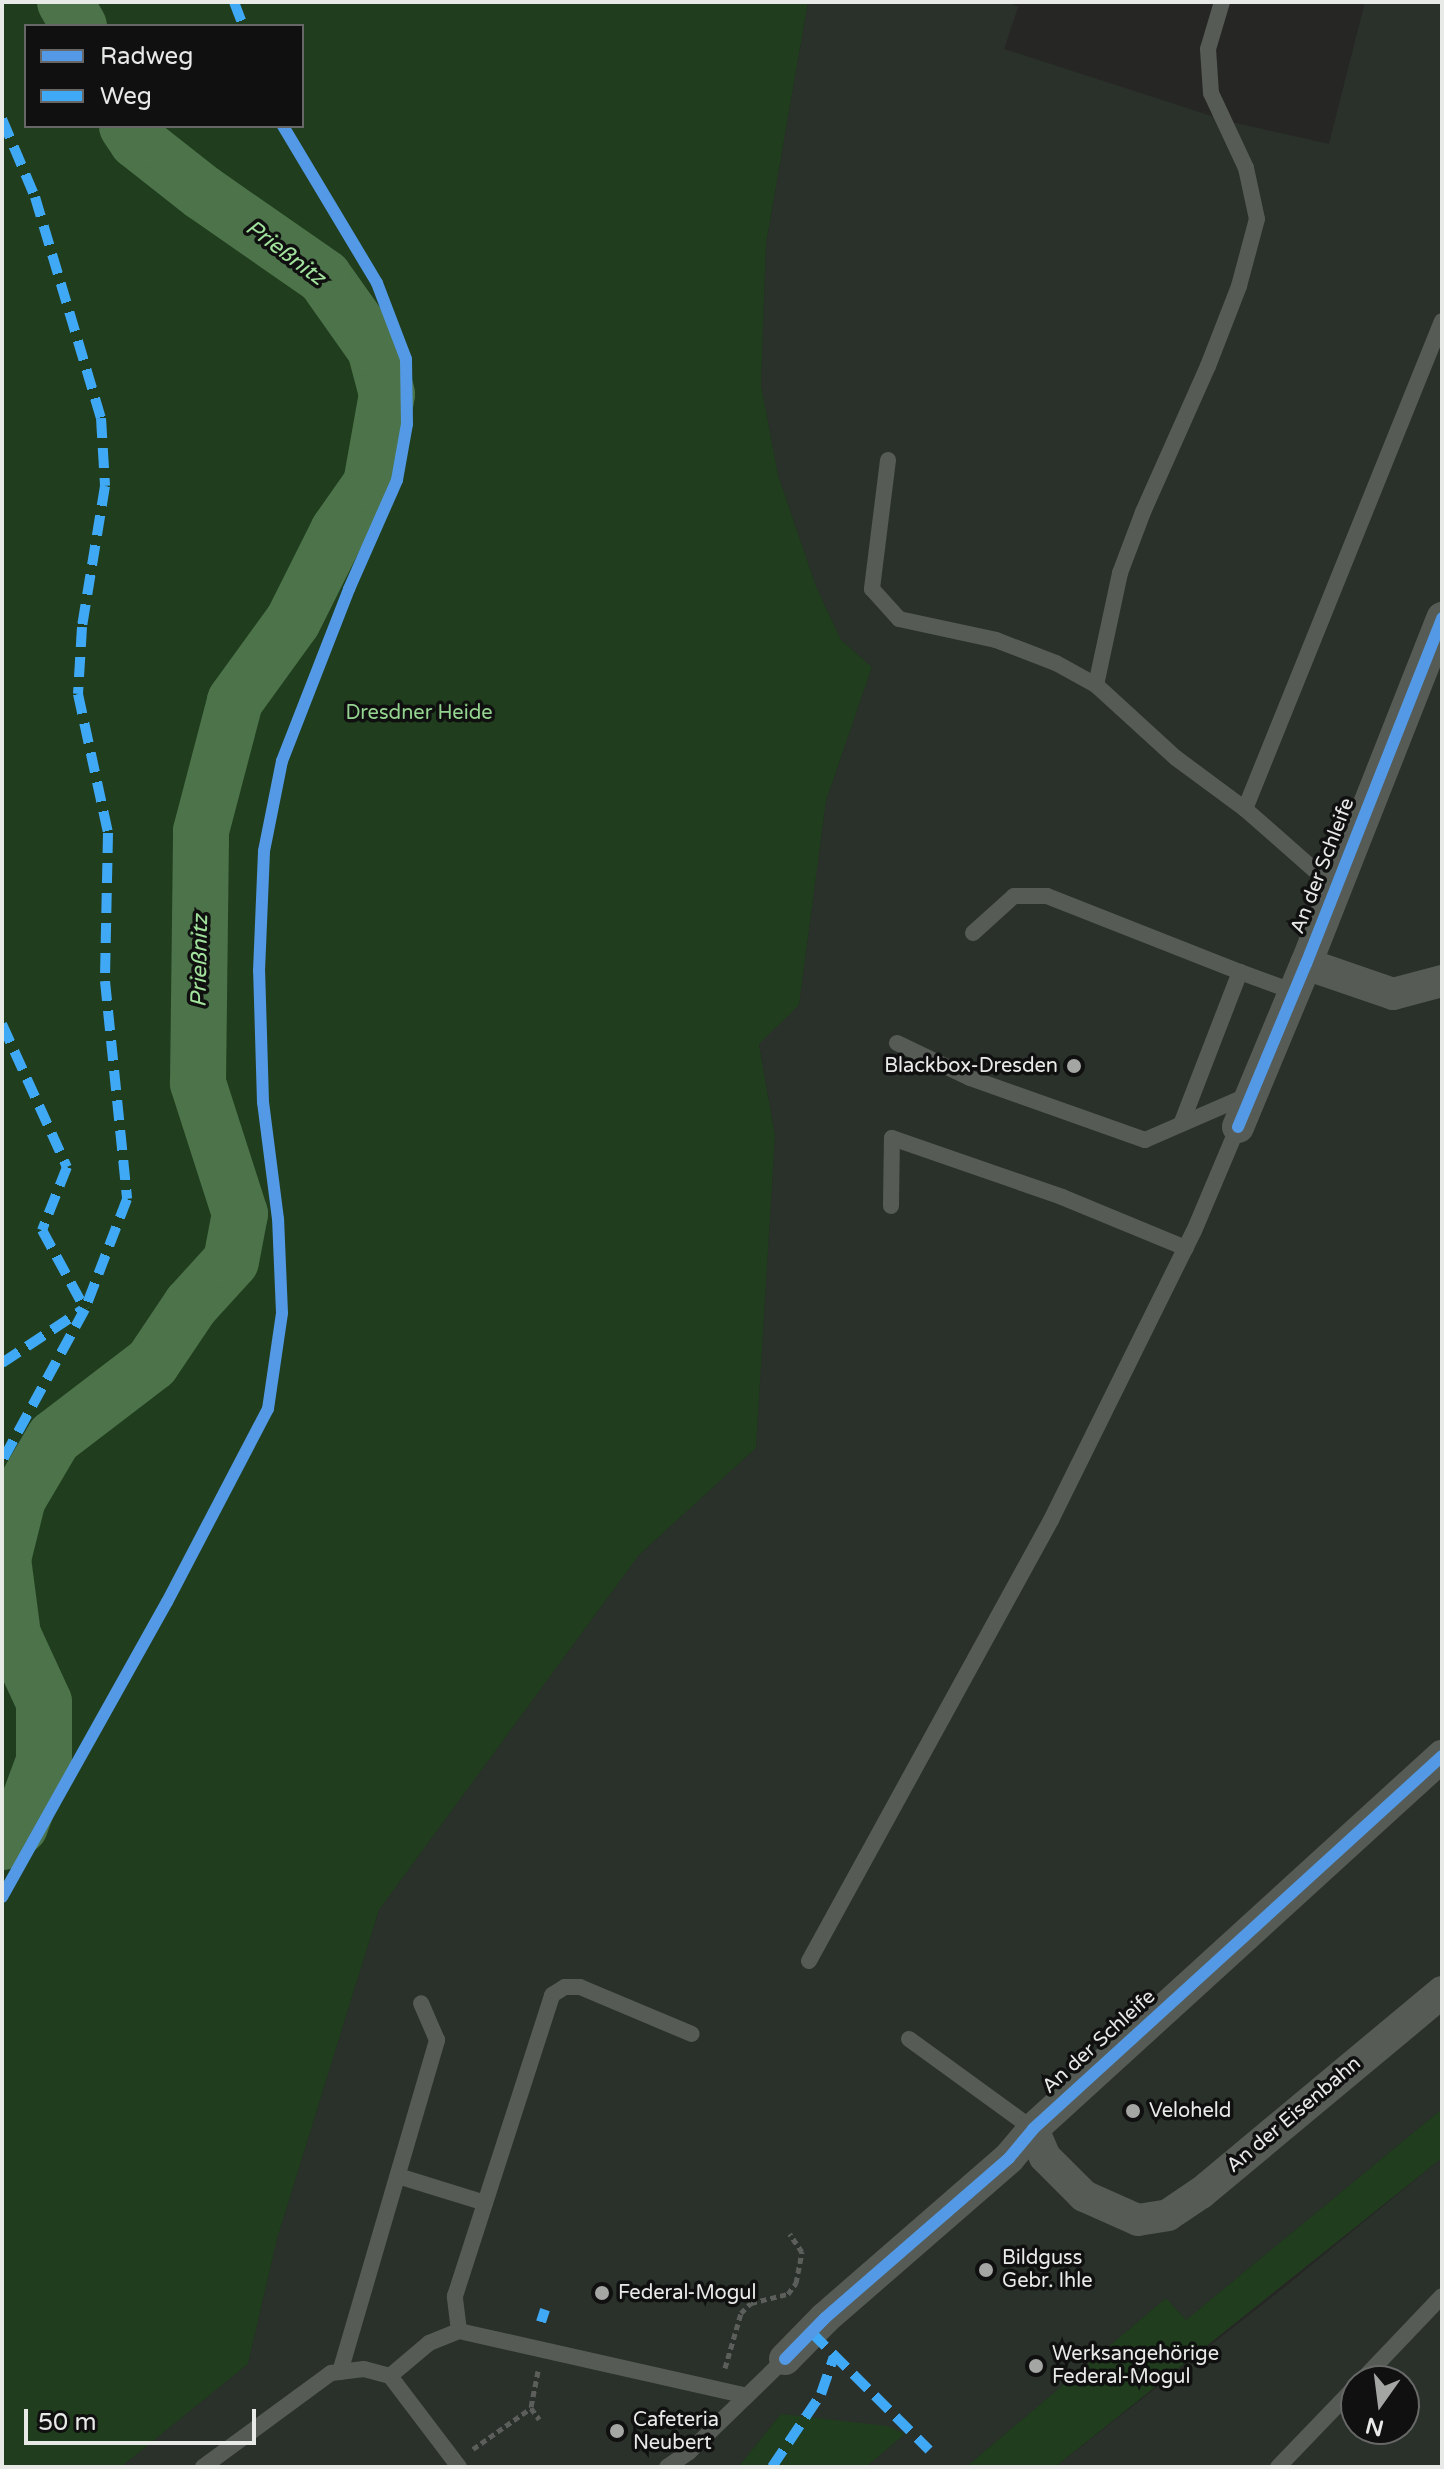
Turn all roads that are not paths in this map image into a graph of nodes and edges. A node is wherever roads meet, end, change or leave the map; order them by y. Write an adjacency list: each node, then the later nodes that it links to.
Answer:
1 (1222, 2): 5 (lane)
2 (1442, 321): 6 (lane)
3 (888, 460): 5 (lane)
4 (1442, 618): 7 (street, An der Schleife)
5 (1096, 685): 6 (lane)
6 (1245, 809): 7 (lane)
7 (1333, 895): 10 (street, An der Schleife)
8 (973, 933): 9 (lane)
9 (1240, 972): 10 (lane); 14 (lane)
10 (1301, 978): 11 (street, An der Schleife); 13 (street, An der Schleife)
11 (1442, 981)
12 (897, 1043): 14 (lane)
13 (1252, 1094): 14 (lane); 15 (street, An der Schleife)
14 (1182, 1122)
15 (1238, 1127): 17 (lane)
16 (891, 1206): 17 (lane)
17 (1186, 1248): 19 (lane)
18 (1442, 1756): 24 (street, An der Schleife)
19 (809, 1961)
20 (1442, 1992): 24 (street, An der Eisenbahn)
21 (421, 2003): 25 (lane)
22 (692, 2034): 26 (lane)
23 (909, 2039): 24 (lane)
24 (1033, 2129): 29 (street, An der Schleife)
25 (398, 2176): 26 (lane); 31 (lane)
26 (485, 2203): 28 (lane)
27 (1442, 2296): 30 (lane)
28 (459, 2331): 32 (lane); 33 (lane)
29 (785, 2359): 33 (lane)
30 (1376, 2365)
31 (340, 2372): 32 (lane); 36 (lane)
32 (390, 2376): 35 (lane)
33 (747, 2396): 37 (lane)
34 (1340, 2403): 38 (lane)
35 (457, 2464)
36 (203, 2467)
37 (667, 2467)
38 (1278, 2467)

